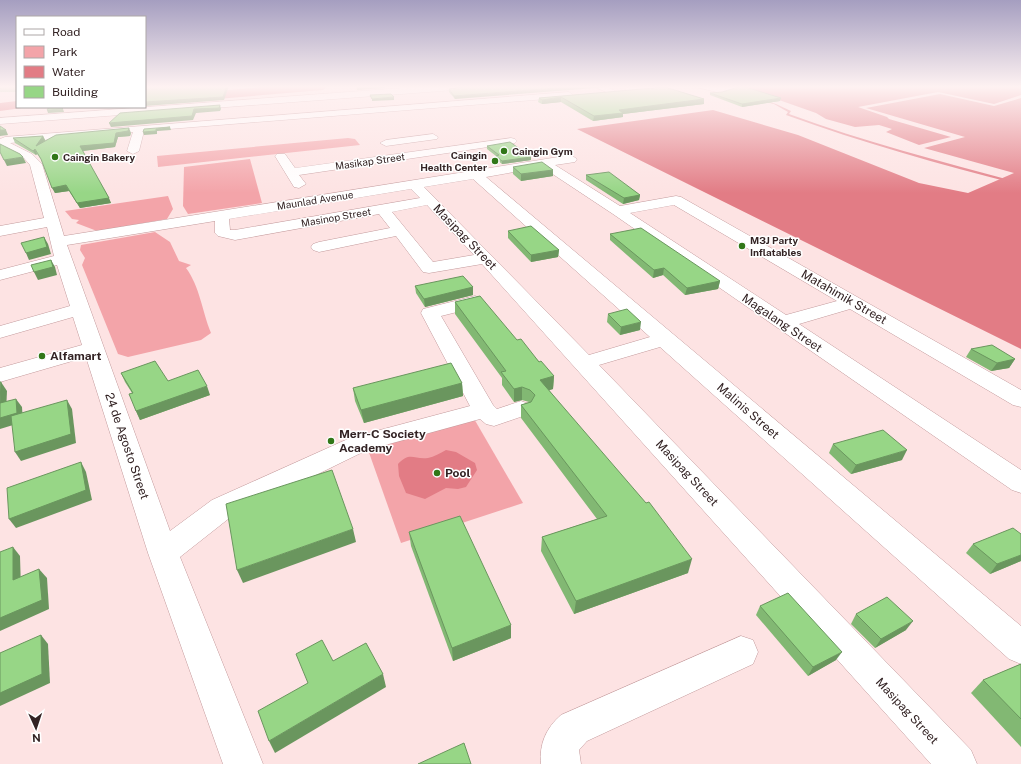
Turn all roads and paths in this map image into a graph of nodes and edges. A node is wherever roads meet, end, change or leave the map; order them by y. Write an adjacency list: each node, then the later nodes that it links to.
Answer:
1 (20, 122): 2 (street)
2 (34, 122)
3 (264, 122): 4 (street)
4 (139, 128): 7 (street); 9 (street)
5 (498, 134): 13 (street, Masikap Street)
6 (447, 136): 8 (street, Masikap Street)
7 (0, 141): 22 (street, 24 de Agosto Street)
8 (386, 143)
9 (133, 151)
10 (281, 156): 13 (street)
11 (571, 159): 12 (street, Maunlad Avenue)
12 (543, 163): 14 (street, Maunlad Avenue); 18 (street, Magalang Street)
13 (292, 172): 16 (street)
14 (476, 175): 15 (street, Maunlad Avenue); 31 (street, Malinis Street)
15 (422, 193): 16 (street, Maunlad Avenue); 17 (street); 24 (street, Masipag Street)
16 (308, 201): 19 (street, Maunlad Avenue)
17 (383, 209): 19 (street, Masinop Street); 21 (street, Masinop Street)
18 (618, 211): 27 (street, Matahimik Street); 29 (street, Magalang Street)
19 (222, 216): 22 (street, Maunlad Avenue)
20 (0, 231): 22 (street)
21 (401, 231): 23 (street); 24 (street, Masinop Street)
22 (58, 241): 25 (street); 28 (street, 24 de Agosto Street)
23 (319, 247)
24 (486, 258): 33 (street, Masipag Street)
25 (0, 275)
26 (475, 302): 37 (street)
27 (854, 302): 29 (street); 35 (street, Matahimik Street)
28 (81, 309): 30 (street); 32 (street, 24 de Agosto Street)
29 (781, 323): 38 (street, Magalang Street)
30 (0, 332)
31 (666, 339): 33 (street); 40 (street, Malinis Street)
32 (94, 348): 34 (street); 39 (street, 24 de Agosto Street)
33 (584, 363): 44 (street, Masipag Street)
34 (0, 375)
35 (1021, 400)
36 (522, 409): 37 (street)
37 (484, 410): 39 (street)
38 (1021, 483)
39 (163, 553): 42 (street, 24 de Agosto Street)
40 (1021, 648)
41 (741, 652): 43 (street)
42 (243, 764)
43 (562, 764)
44 (957, 764)

